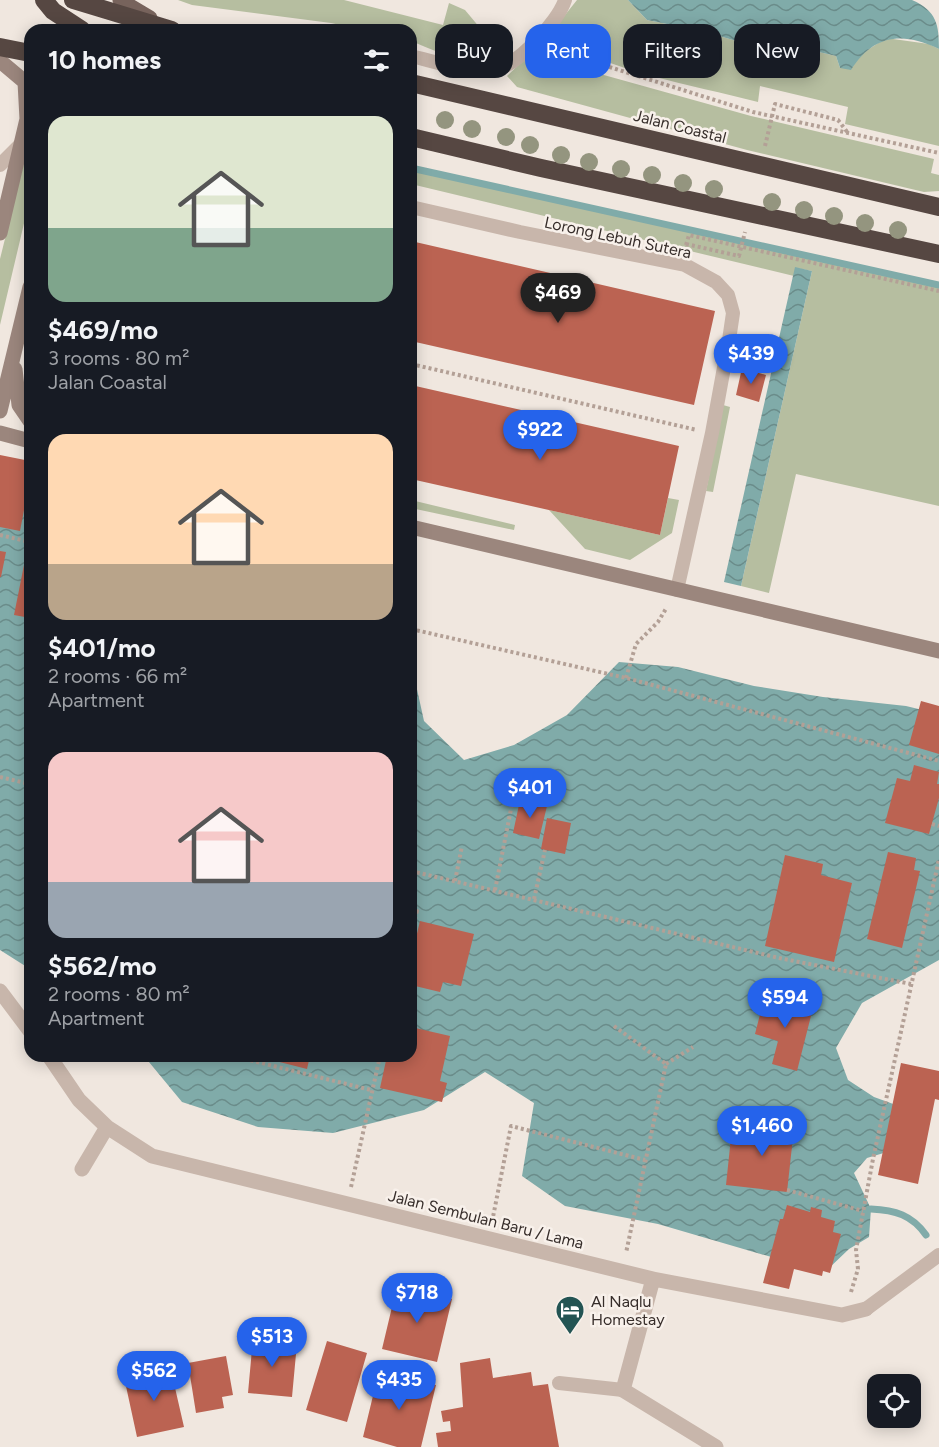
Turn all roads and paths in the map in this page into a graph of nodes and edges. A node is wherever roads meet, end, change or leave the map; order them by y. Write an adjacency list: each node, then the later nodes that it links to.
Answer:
1 (44, 0): 5 (highway)
2 (73, 0): 6 (highway)
3 (120, 0): 7 (main road)
4 (565, 0): 8 (lane)
5 (73, 24)
6 (152, 24)
7 (162, 24)
8 (551, 24)
9 (0, 46): 11 (highway)
10 (525, 50): 12 (lane)
11 (24, 52)
12 (417, 57)
13 (0, 61): 15 (street)
14 (611, 67): 19 (path)
15 (24, 81)
16 (417, 84): 24 (highway, Jalan Coastal)
17 (775, 104): 19 (path)
18 (24, 133): 21 (street)
19 (848, 134): 22 (path)
20 (417, 138): 27 (highway)
21 (22, 143): 23 (lane); 26 (street)
22 (939, 153)
23 (0, 165)
24 (939, 207)
25 (417, 208): 35 (lane, Lorong Lebuh Sutera)
26 (0, 233)
27 (939, 254)
28 (739, 256): 29 (path)
29 (939, 291)
30 (24, 312): 31 (street)
31 (14, 354): 33 (street); 34 (street)
32 (417, 365): 35 (path)
33 (0, 411)
34 (24, 412)
35 (712, 433): 41 (lane, Lorong Lebuh Sutera)
36 (0, 434): 37 (street)
37 (24, 440)
38 (417, 528): 41 (street)
39 (0, 535): 40 (path)
40 (24, 541)
41 (675, 589): 43 (street); 44 (path)
42 (417, 630): 44 (path)
43 (939, 651)
44 (626, 678): 45 (path)
45 (939, 761)
46 (0, 777): 47 (path)
47 (24, 783)
48 (514, 794): 56 (path)
49 (932, 824): 50 (path)
50 (939, 826)
51 (462, 846): 55 (path)
52 (545, 850): 57 (path)
53 (939, 859): 58 (path)
54 (417, 872): 55 (path)
55 (455, 881): 56 (path)
56 (495, 890): 57 (path)
57 (534, 899): 58 (path)
58 (911, 984): 73 (path)
59 (0, 991): 60 (street)
60 (24, 1023)
61 (614, 1026): 66 (path)
62 (693, 1047): 66 (path)
63 (53, 1062): 68 (street, Jalan Sembulan Baru / Lama)
64 (257, 1062): 67 (path)
65 (378, 1062): 67 (path)
66 (666, 1064): 69 (path)
67 (371, 1090): 71 (path)
68 (107, 1127): 70 (street); 77 (street, Jalan Sembulan Baru / Lama)
69 (645, 1160): 74 (path); 75 (path)
70 (82, 1169)
71 (351, 1188)
72 (787, 1190): 73 (path)
73 (863, 1211): 79 (path)
74 (491, 1224)
75 (625, 1254)
76 (939, 1255): 78 (lane, Jalan Sembulan Baru / Lama)
77 (653, 1279): 79 (street, Jalan Sembulan Baru / Lama); 81 (street)
78 (866, 1309): 79 (street, Jalan Sembulan Baru / Lama)
79 (842, 1315)
80 (559, 1383): 81 (lane)
81 (623, 1390): 82 (street)
82 (716, 1447)

